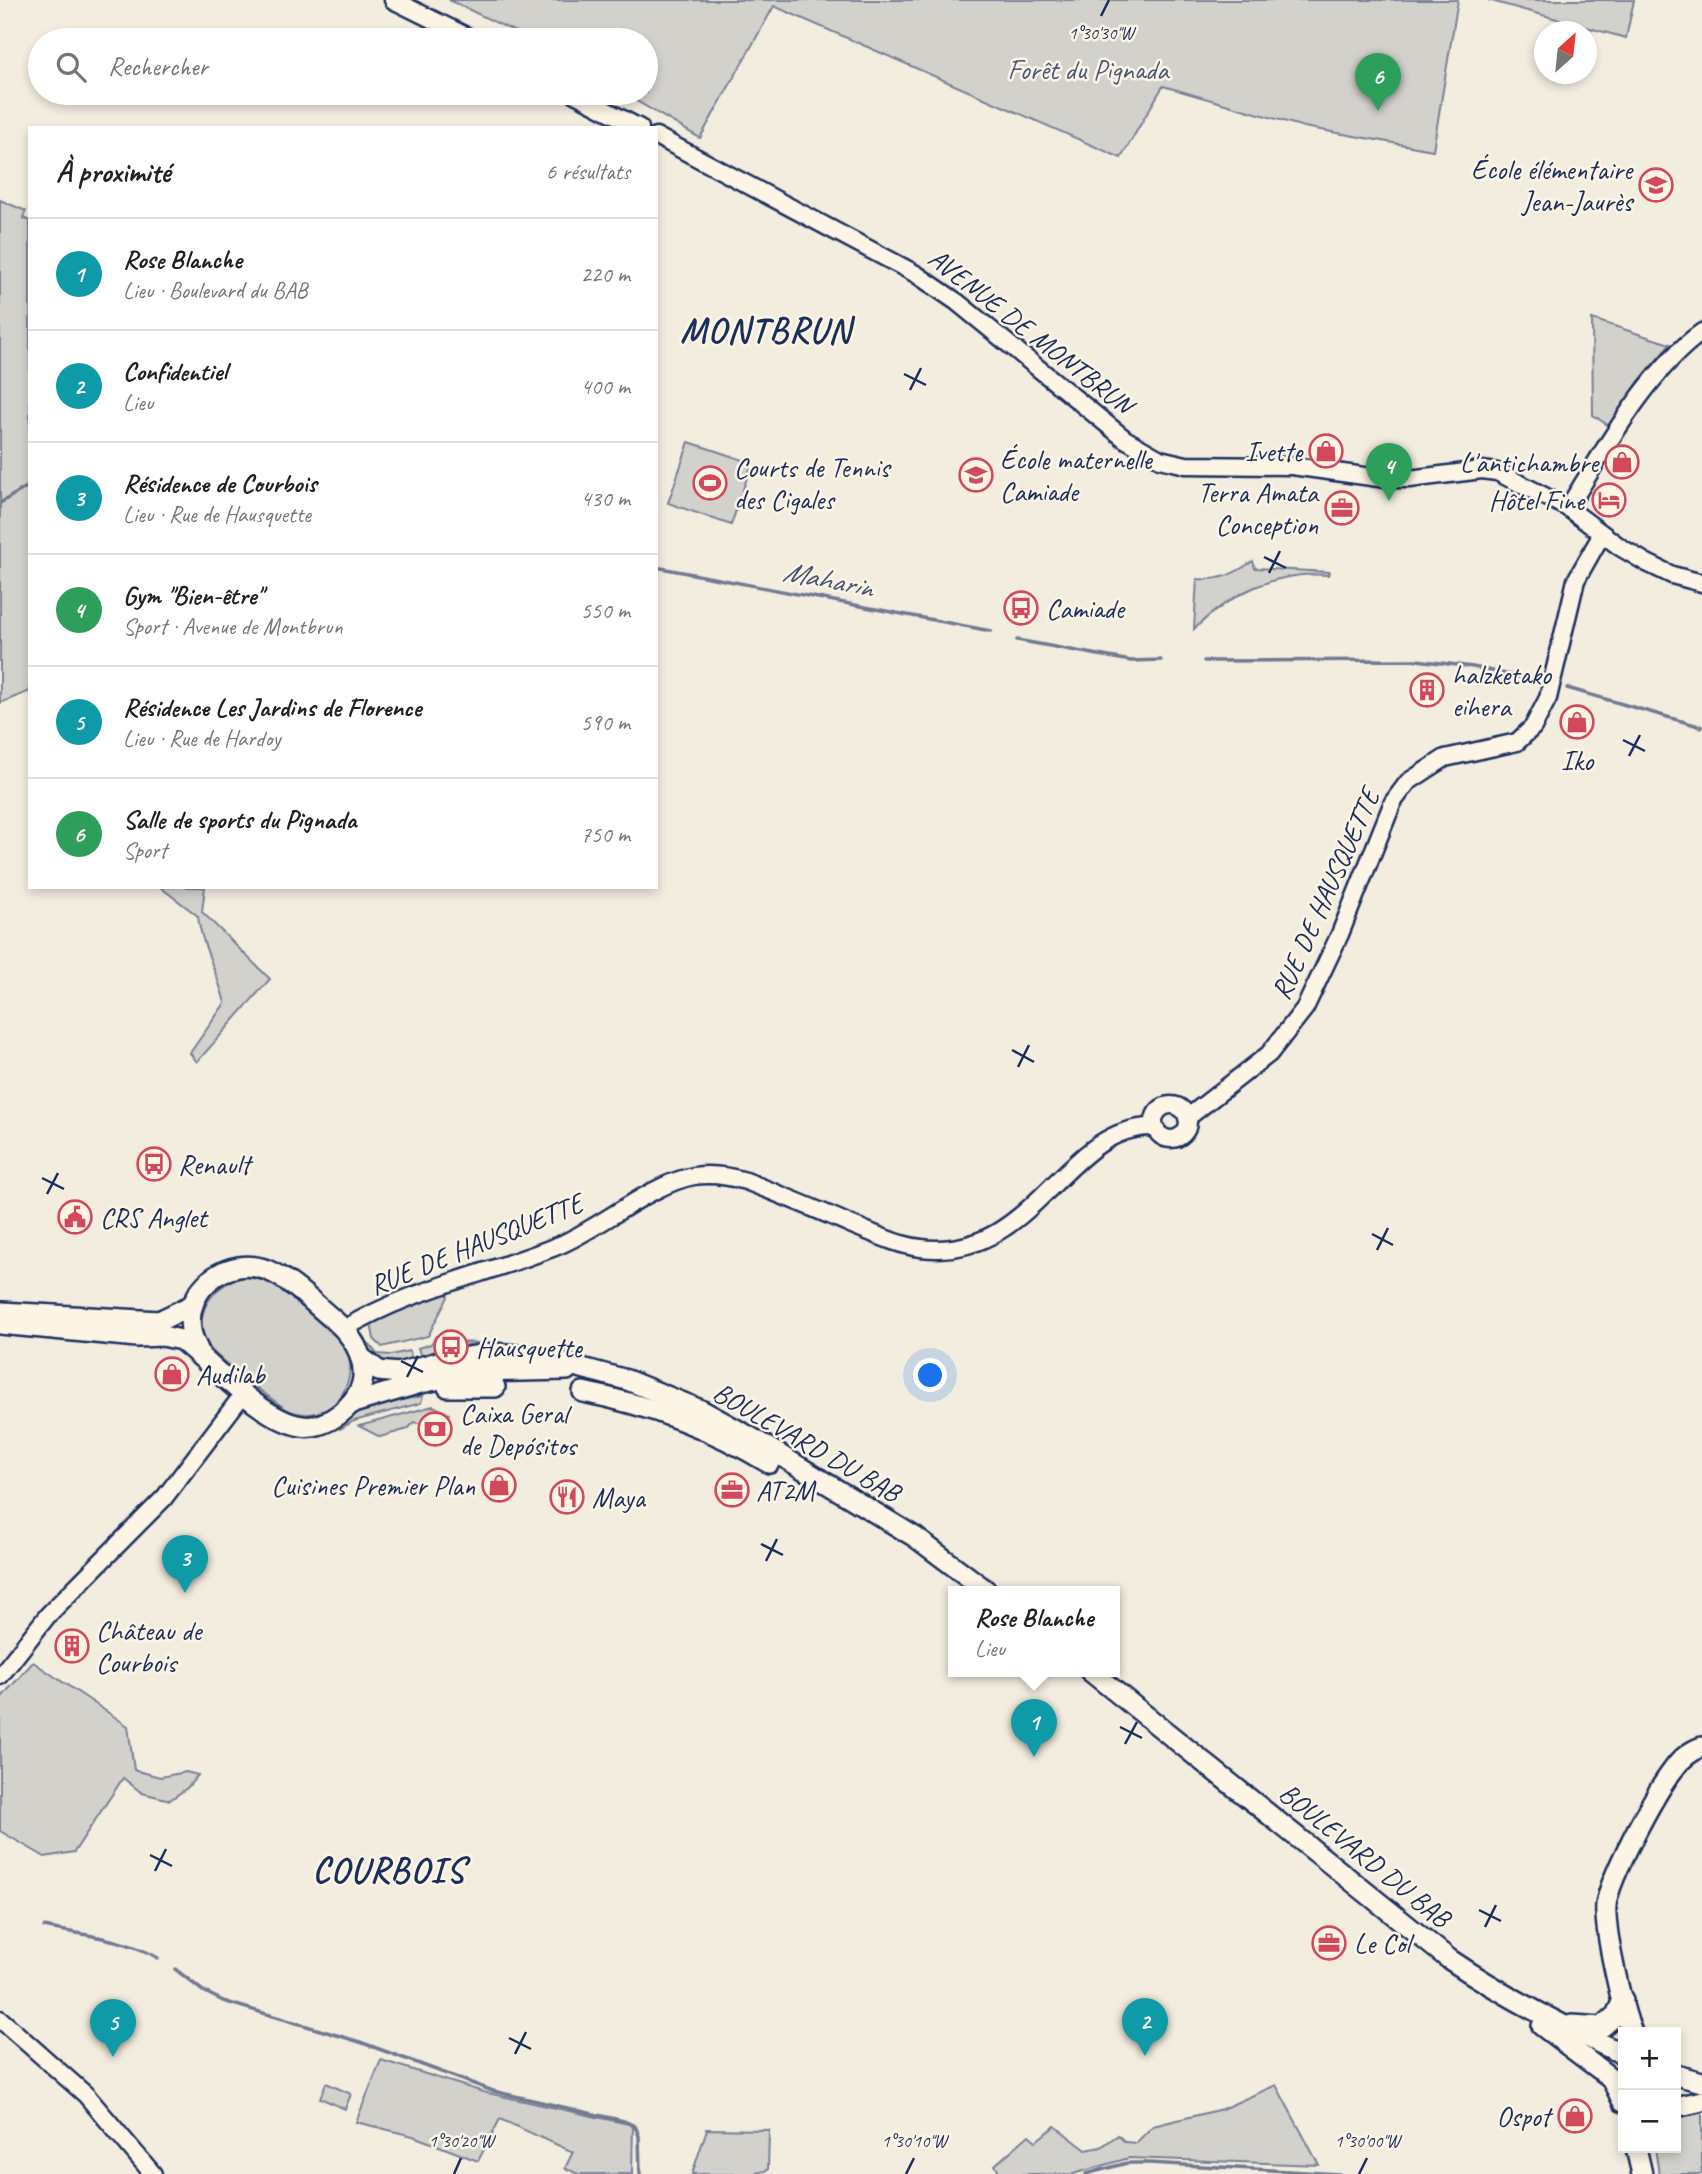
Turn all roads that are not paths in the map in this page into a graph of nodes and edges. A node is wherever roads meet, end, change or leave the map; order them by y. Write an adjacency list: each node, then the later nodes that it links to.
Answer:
1 (393, 0): 2 (street)
2 (450, 28)
3 (596, 105): 4 (street)
4 (636, 126)
5 (658, 137): 7 (street, AVENUE DE MONTBRUN)
6 (1702, 332): 7 (street)
7 (1568, 508): 8 (street, AVENUE DE MONTBRUN)
8 (1602, 534): 9 (street, AVENUE DE MONTBRUN); 10 (street, RUE DE HAUSQUETTE)
9 (1702, 583)
10 (1187, 1118): 11 (street); 11 (street)
11 (1154, 1127): 15 (street, RUE DE HAUSQUETTE)
12 (192, 1305): 13 (main road); 15 (main road); 18 (main road)
13 (0, 1312)
14 (0, 1324): 16 (main road)
15 (344, 1329): 19 (main road)
16 (54, 1331): 17 (main road); 18 (main road)
17 (0, 1334)
18 (201, 1355): 24 (main road)
19 (360, 1357): 20 (main road, BOULEVARD DU BAB); 25 (main road)
20 (585, 1370): 21 (main road, BOULEVARD DU BAB); 26 (main road, BOULEVARD DU BAB)
21 (404, 1387): 22 (main road); 25 (main road, BOULEVARD DU BAB)
22 (495, 1387)
23 (583, 1392): 26 (main road)
24 (244, 1393): 25 (main road); 28 (street)
25 (350, 1404)
26 (915, 1537): 27 (main road, BOULEVARD DU BAB)
27 (980, 1586)
28 (0, 1676)
29 (1097, 1677): 31 (main road, BOULEVARD DU BAB)
30 (1697, 1749): 32 (main road)
31 (1494, 1990): 34 (main road, BOULEVARD DU BAB); 37 (main road)
32 (1623, 2000): 34 (main road); 35 (main road)
33 (0, 2019): 42 (street)
34 (1559, 2025): 36 (main road, BOULEVARD DU BAB)
35 (1631, 2027)
36 (1618, 2052)
37 (1618, 2092)
38 (1702, 2101): 39 (main road)
39 (1681, 2106)
40 (1637, 2153): 43 (main road)
41 (1648, 2153): 44 (main road)
42 (153, 2174)
43 (1642, 2174)
44 (1651, 2174)

